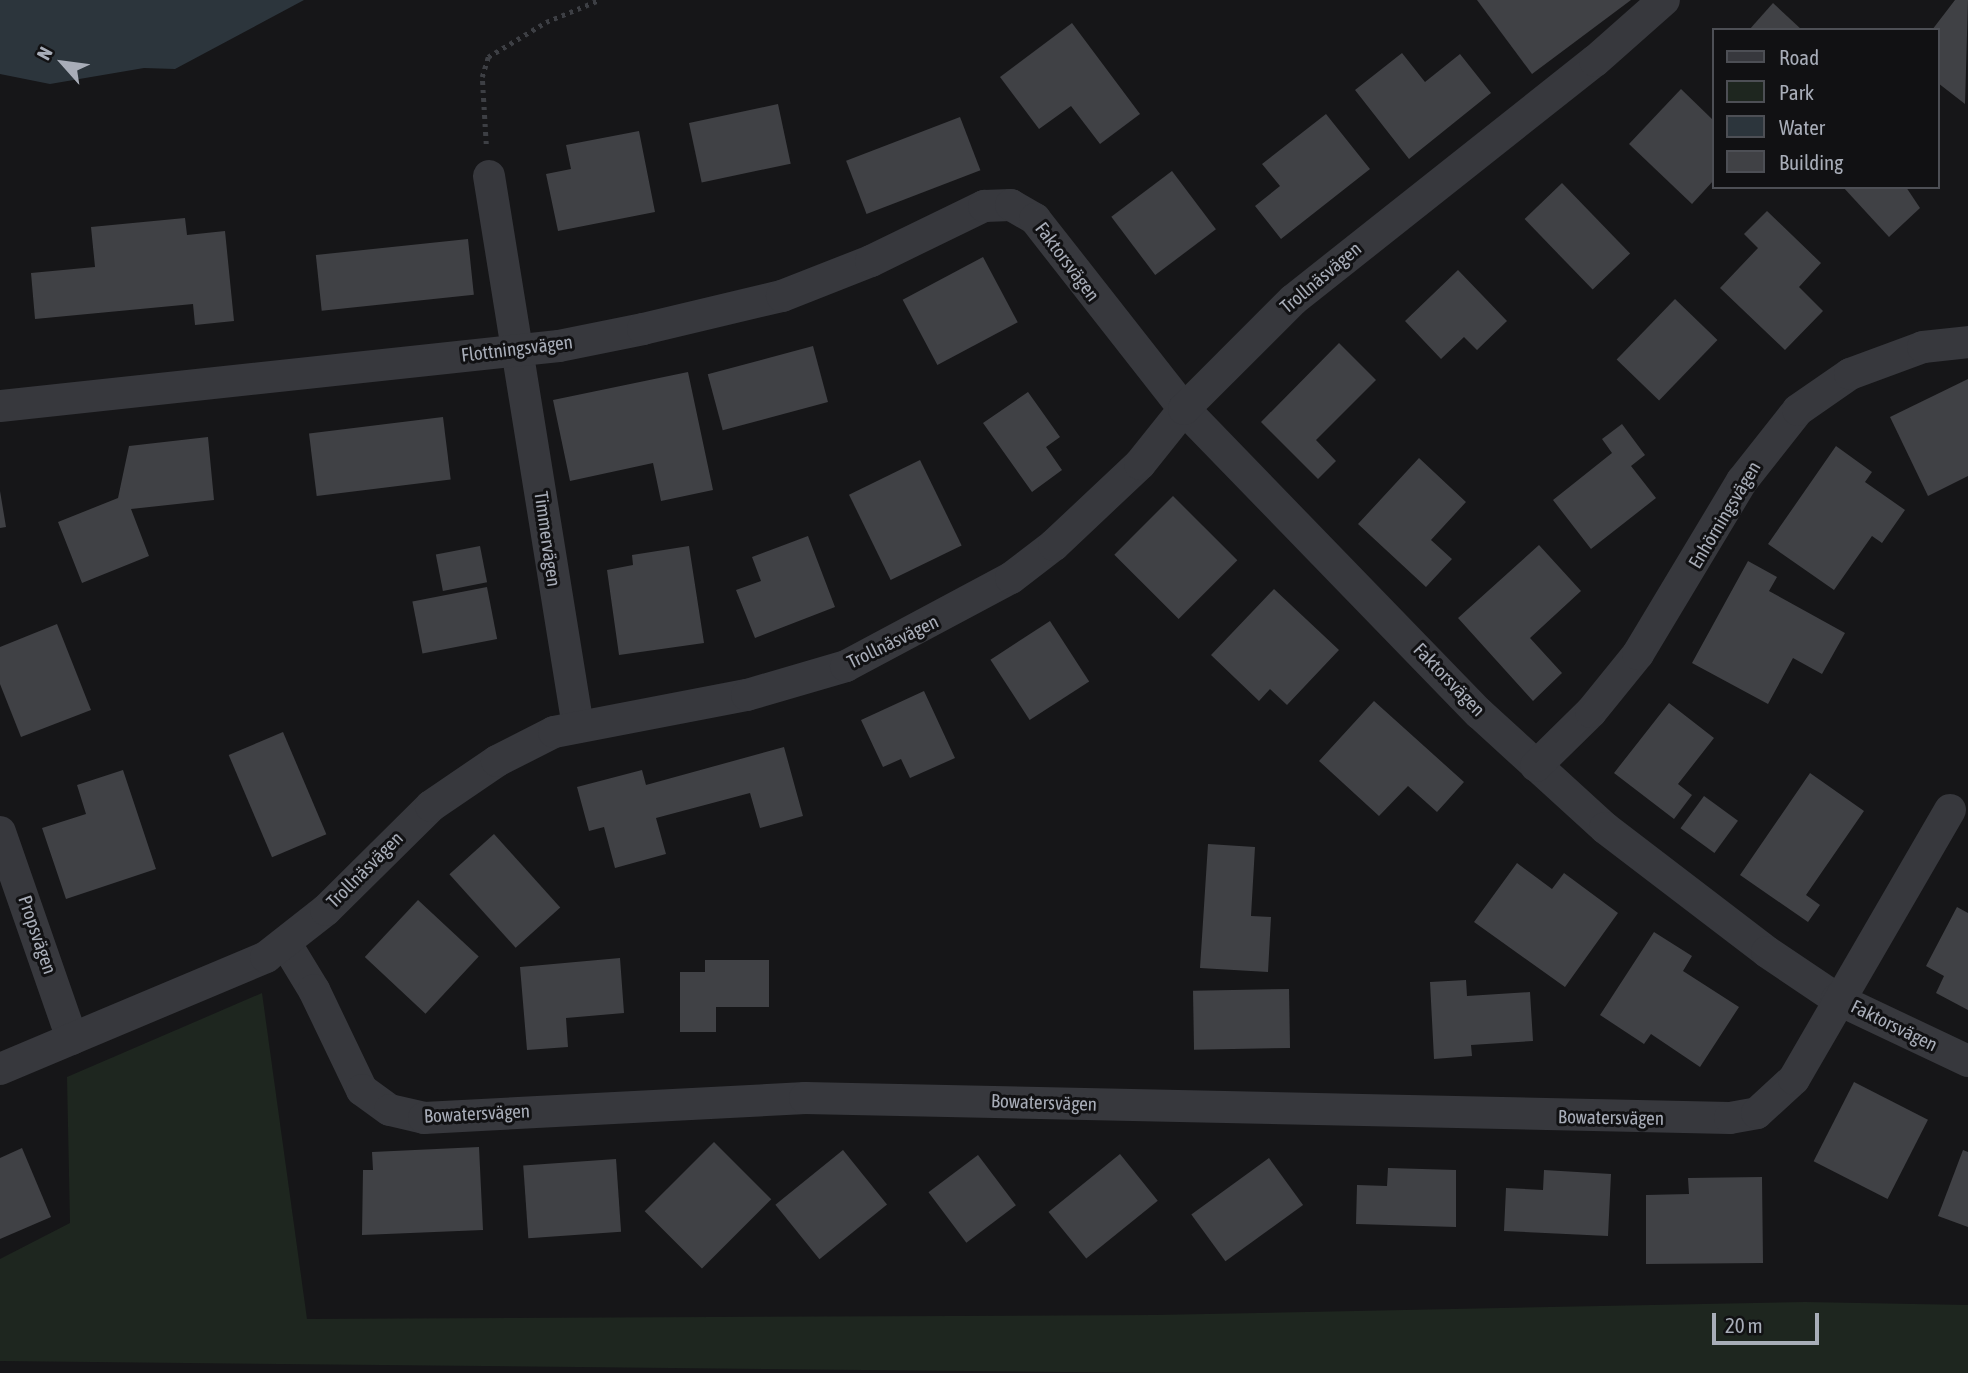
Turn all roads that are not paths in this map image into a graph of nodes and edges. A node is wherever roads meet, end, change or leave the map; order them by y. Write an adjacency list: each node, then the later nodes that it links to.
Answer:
1 (1664, 0): 7 (street, Trollnäsvägen)
2 (489, 176): 5 (street, Timmervägen)
3 (1011, 205): 5 (street, Flottningsvägen); 7 (street, Faktorsvägen)
4 (1968, 342): 9 (street, Enhörningsvägen)
5 (520, 350): 6 (street, Flottningsvägen); 8 (street, Timmervägen)
6 (0, 406)
7 (1184, 409): 8 (street, Trollnäsvägen); 9 (street, Faktorsvägen)
8 (578, 726): 12 (street, Trollnäsvägen)
9 (1536, 766): 13 (street, Faktorsvägen)
10 (1950, 810): 13 (street, Bowatersvägen)
11 (0, 832): 14 (street, Propsvägen)
12 (286, 944): 13 (street, Bowatersvägen); 14 (street, Trollnäsvägen)
13 (1837, 999): 15 (street, Faktorsvägen)
14 (72, 1039): 16 (street, Trollnäsvägen)
15 (1968, 1061)
16 (0, 1069)

